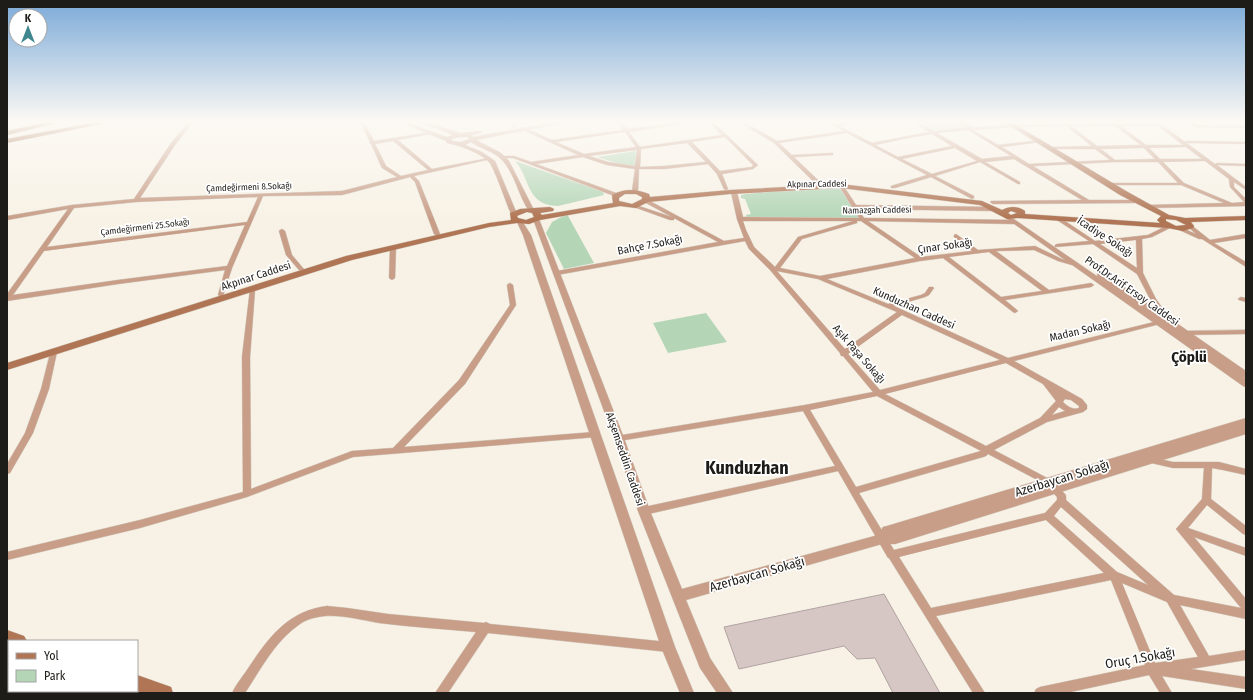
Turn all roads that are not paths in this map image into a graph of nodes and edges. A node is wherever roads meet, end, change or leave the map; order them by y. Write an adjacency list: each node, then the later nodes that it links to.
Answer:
1 (166, 155): 60 (street)
2 (378, 155): 42 (street)
3 (413, 155): 38 (street)
4 (482, 155): 26 (street)
5 (498, 155): 23 (street, Akşemseddin Caddesi)
6 (582, 155): 21 (street)
7 (594, 155): 21 (street)
8 (638, 155): 37 (street)
9 (700, 155): 32 (street)
10 (745, 155): 39 (street)
11 (817, 155): 22 (street)
12 (892, 155): 25 (street)
13 (914, 155): 25 (street)
14 (970, 155): 28 (street)
15 (1012, 155): 24 (street)
16 (1063, 155): 33 (main road)
17 (1106, 155): 29 (street)
18 (1153, 155): 30 (street)
19 (1200, 155): 27 (street)
20 (1203, 155): 34 (street)
21 (585, 156): 31 (street); 37 (street)
22 (792, 156): 44 (street)
23 (502, 157): 31 (street); 71 (street, Akşemseddin Caddesi)
24 (1016, 157): 28 (street); 35 (street)
25 (898, 158): 41 (street)
26 (489, 159): 38 (street, Çamdeğirmeni 8.Sokağı); 74 (street, Akşemseddin Caddesi)
27 (1206, 160): 30 (street); 43 (street)
28 (980, 161): 41 (street); 45 (street)
29 (1114, 161): 30 (street); 33 (street)
30 (1159, 161): 47 (street)
31 (531, 163): 58 (street)
32 (708, 163): 37 (street); 39 (street)
33 (1076, 163): 35 (street); 46 (main road)
34 (1217, 164): 36 (street); 48 (street)
35 (1028, 165): 61 (street)
36 (1246, 165)
37 (637, 168): 53 (street)
38 (431, 170): 40 (street, Çamdeğirmeni 8.Sokağı)
39 (719, 174): 51 (street)
40 (411, 175): 42 (street, Çamdeğirmeni 8.Sokağı); 88 (street)
41 (933, 175): 50 (street); 57 (street)
42 (401, 178): 56 (street, Çamdeğirmeni 8.Sokağı)
43 (1231, 180): 52 (street); 63 (street)
44 (818, 182): 50 (main road, Akpınar Caddesi); 51 (main road, Akpınar Caddesi)
45 (1018, 183)
46 (1110, 184): 47 (street); 55 (main road)
47 (1182, 184): 64 (street)
48 (1246, 185)
49 (841, 186): 54 (main road, Akpınar Caddesi); 65 (main road, Akpınar Caddesi); 69 (street)
50 (893, 187): 57 (main road, Akpınar Caddesi)
51 (726, 189): 59 (main road, Akpınar Caddesi)
52 (1246, 189)
53 (635, 191): 58 (main road); 59 (main road)
54 (734, 192): 59 (main road, Akpınar Caddesi); 77 (street, Aşık Paşa Sokağı)
55 (1123, 193): 62 (main road); 67 (main road)
56 (261, 195): 60 (street, Çamdeğirmeni 8.Sokağı); 82 (street)
57 (972, 197): 65 (main road, Akpınar Caddesi)
58 (617, 198): 66 (main road); 71 (main road)
59 (645, 198): 66 (main road); 83 (street)
60 (136, 200): 68 (street, Çamdeğirmeni 8.Sokağı)
61 (1088, 202): 62 (street); 65 (street)
62 (1133, 202): 75 (main road)
63 (1246, 203): 64 (street)
64 (1231, 204): 67 (street)
65 (994, 205): 69 (street); 70 (main road, Akpınar Caddesi); 72 (main road, Akpınar Caddesi)
66 (634, 206): 83 (street)
67 (1148, 206): 75 (main road)
68 (72, 207): 73 (street, Çamdeğirmeni 8.Sokağı); 98 (street)
69 (855, 207): 79 (street)
70 (1004, 214): 72 (street, Prof.Dr.Arif Ersoy Caddesi); 72 (main road)
71 (535, 215): 74 (main road); 74 (main road); 109 (street, Akşemseddin Caddesi)
72 (1016, 215): 75 (main road, Akpınar Caddesi); 78 (main road, Akpınar Caddesi); 79 (street, Namazgah Caddesi); 96 (street, Prof.Dr.Arif Ersoy Caddesi); 103 (street, Prof.Dr.Arif Ersoy Caddesi)
73 (7, 218)
74 (516, 218): 88 (main road, Akpınar Caddesi); 97 (main road, Akpınar Caddesi); 143 (street, Akşemseddin Caddesi)
75 (1165, 218): 80 (main road); 84 (main road)
76 (1246, 218): 80 (main road)
77 (740, 219): 79 (street, Namazgah Caddesi); 92 (street, Aşık Paşa Sokağı)
78 (1059, 219): 84 (main road, Akpınar Caddesi); 95 (street, İcadiye Sokağı)
79 (863, 220): 102 (street); 106 (street)
80 (1184, 220): 85 (main road)
81 (1246, 222): 85 (main road)
82 (248, 223): 98 (street, Çamdeğirmeni 25.Sokağı); 105 (street)
83 (691, 225): 94 (street)
84 (1170, 226): 86 (main road); 91 (street)
85 (1190, 226): 86 (main road); 93 (street)
86 (1178, 228): 93 (street)
87 (282, 231): 107 (street)
88 (437, 234): 107 (main road, Akpınar Caddesi)
89 (956, 236): 100 (street)
90 (1246, 236): 93 (street)
91 (1139, 238): 95 (street); 108 (street)
92 (746, 239): 94 (street, Bahçe 7.Sokağı); 106 (street, Aşık Paşa Sokağı)
93 (1208, 241): 104 (street)
94 (722, 242): 109 (street, Bahçe 7.Sokağı)
95 (1093, 242): 96 (street); 108 (street, İcadiye Sokağı)
96 (1057, 246): 124 (street, Prof.Dr.Arif Ersoy Caddesi)
97 (393, 248): 110 (street); 115 (main road, Akpınar Caddesi)
98 (44, 249): 118 (street)
99 (990, 250): 100 (street, Çınar Sokağı); 103 (street, Çınar Sokağı); 116 (street)
100 (976, 251): 101 (street, Çınar Sokağı)
101 (944, 256): 102 (street, Çınar Sokağı); 119 (street)
102 (920, 259): 111 (street, Çınar Sokağı)
103 (1072, 262): 123 (street, Prof.Dr.Arif Ersoy Caddesi)
104 (1244, 262)
105 (229, 268): 117 (street); 118 (street)
106 (773, 268): 111 (street, Kunduzhan Caddesi); 128 (street, Aşık Paşa Sokağı)
107 (301, 269): 117 (main road, Akpınar Caddesi)
108 (1140, 272): 124 (street)
109 (557, 273): 144 (street, Akşemseddin Caddesi)
110 (392, 278)
111 (820, 278): 120 (street, Kunduzhan Caddesi)
112 (510, 285): 145 (street)
113 (1091, 285): 116 (street)
114 (931, 288): 120 (street)
115 (252, 290): 127 (main road, Akpınar Caddesi); 154 (street)
116 (1048, 292): 119 (street)
117 (221, 295): 130 (main road, Akpınar Caddesi)
118 (7, 299)
119 (1000, 299): 121 (street)
120 (887, 306): 122 (street, Kunduzhan Caddesi)
121 (1015, 311)
122 (902, 312): 128 (street); 129 (street, Kunduzhan Caddesi)
123 (1158, 323): 129 (street, Madan Sokağı); 134 (street, Prof.Dr.Arif Ersoy Caddesi)
124 (1170, 323): 126 (street, Prof.Dr.Arif Ersoy Caddesi)
125 (1246, 332): 126 (street)
126 (1184, 333): 132 (street, Prof.Dr.Arif Ersoy Caddesi)
127 (53, 352): 131 (main road, Akpınar Caddesi); 150 (street)
128 (843, 354): 135 (street, Aşık Paşa Sokağı)
129 (1006, 360): 133 (street, Kunduzhan Caddesi); 135 (street, Madan Sokağı)
130 (7, 362)
131 (7, 367)
132 (1246, 375)
133 (1044, 380): 136 (street, Kunduzhan Caddesi); 137 (street)
134 (1246, 384)
135 (878, 393): 138 (street, Madan Sokağı); 146 (street, Aşık Paşa Sokağı)
136 (1072, 397): 137 (street); 139 (street)
137 (1059, 401): 139 (street); 140 (street)
138 (805, 408): 144 (street, Madan Sokağı); 149 (street)
139 (1074, 411): 140 (street)
140 (1044, 420): 146 (street)
141 (1246, 422): 152 (street, Azerbaycan Sokağı)
142 (1246, 430): 147 (street, Azerbaycan Sokağı)
143 (594, 435): 145 (street); 172 (street, Akşemseddin Caddesi)
144 (619, 438): 157 (street, Akşemseddin Caddesi)
145 (395, 450): 154 (street)
146 (986, 450): 152 (street, Aşık Paşa Sokağı); 153 (street)
147 (1150, 460): 148 (street); 152 (street, Azerbaycan Sokağı)
148 (1208, 465): 151 (street); 155 (street)
149 (839, 468): 153 (street); 157 (street)
150 (7, 471)
151 (1246, 472)
152 (1052, 485): 156 (street); 161 (street, Azerbaycan Sokağı)
153 (854, 492): 161 (street)
154 (247, 494): 164 (street)
155 (1206, 500): 159 (street); 160 (street)
156 (1061, 501): 158 (street); 167 (street)
157 (644, 511): 166 (street, Akşemseddin Caddesi)
158 (1048, 516): 163 (street); 165 (street)
159 (1181, 529): 162 (street); 168 (street)
160 (1246, 531)
161 (882, 539): 163 (street); 166 (street, Azerbaycan Sokağı)
162 (1246, 552)
163 (891, 555): 169 (street)
164 (7, 556)
165 (1114, 575): 167 (street); 169 (street); 175 (street)
166 (678, 596): 182 (street, Akşemseddin Caddesi)
167 (1171, 599): 170 (street); 174 (street)
168 (1246, 606)
169 (929, 613): 183 (street)
170 (1246, 614)
171 (486, 627): 172 (street); 179 (street); 180 (street)
172 (668, 647): 181 (street, Akşemseddin Caddesi)
173 (1246, 655): 174 (street, Oruç 1.Sokağı)
174 (1206, 662): 175 (street, Oruç 1.Sokağı)
175 (1152, 668): 177 (street); 184 (street, Oruç 1.Sokağı); 185 (street)
176 (138, 683): 178 (main road)
177 (1246, 683)
178 (165, 693)
179 (238, 693)
180 (440, 693)
181 (687, 693)
182 (726, 693)
183 (979, 693)
184 (1040, 693)
185 (1166, 693)

